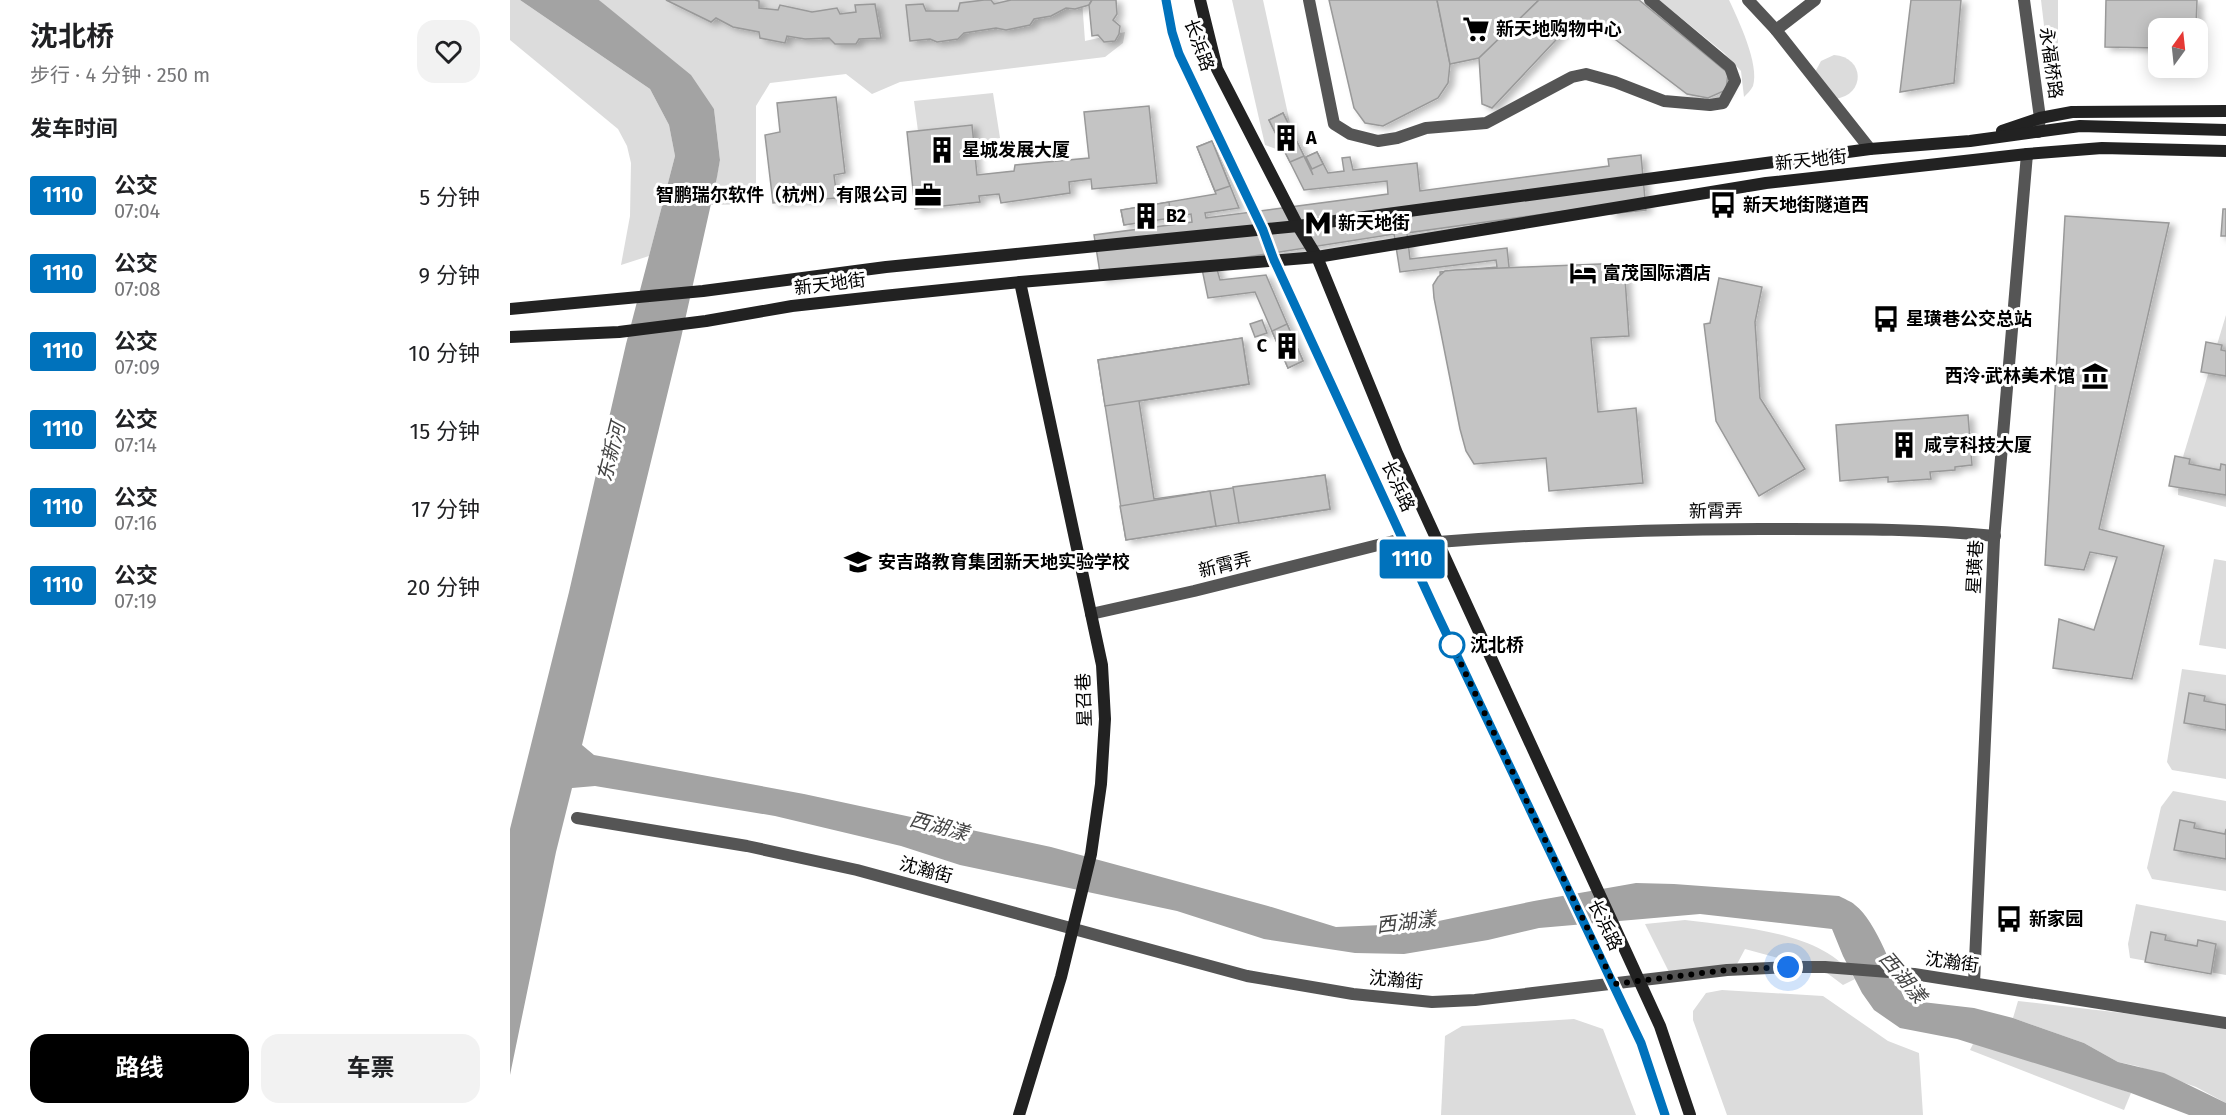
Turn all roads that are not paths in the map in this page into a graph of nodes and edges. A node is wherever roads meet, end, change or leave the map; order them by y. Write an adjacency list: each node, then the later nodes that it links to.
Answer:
1 (1166, 0): 18 (main road, 长浜路)
2 (1200, 0): 17 (main road, 长浜路)
3 (1309, 0): 4 (street)
4 (1650, 0)
5 (1748, 0): 8 (street)
6 (1815, 0): 8 (street)
7 (2024, 0): 10 (street, 永福桥路)
8 (1776, 30): 14 (street)
9 (2226, 111): 10 (main road)
10 (2040, 118): 12 (street, 永福桥路); 13 (main road)
11 (2226, 130): 12 (main road, 新天地街)
12 (2038, 132): 13 (main road, 新天地街)
13 (1970, 141): 14 (main road, 新天地街)
14 (1870, 149): 17 (main road, 新天地街)
15 (2226, 151): 16 (main road, 新天地街)
16 (2027, 154): 19 (main road, 新天地街); 24 (street, 星璜巷)
17 (1298, 226): 18 (main road, 新天地街); 19 (main road, 长浜路)
18 (1263, 230): 20 (main road, 长浜路); 22 (main road, 新天地街)
19 (1317, 257): 20 (main road, 新天地街); 26 (main road, 长浜路)
20 (1274, 260): 21 (main road, 新天地街); 25 (main road, 长浜路)
21 (1020, 282): 23 (main road, 新天地街); 27 (main road, 星召巷)
22 (510, 309)
23 (510, 337)
24 (1995, 536): 26 (street, 新霄弄); 31 (street, 星璜巷)
25 (1402, 539): 27 (street, 新霄弄); 32 (main road, 长浜路)
26 (1438, 542): 30 (main road, 长浜路)
27 (1091, 614): 29 (main road, 星召巷)
28 (577, 818): 29 (street, 沈瀚街)
29 (1072, 928): 32 (street, 沈瀚街); 34 (main road, 星召巷)
30 (1639, 981): 31 (street, 沈瀚街); 32 (street, 沈瀚街); 36 (main road, 长浜路)
31 (1974, 983): 33 (street, 沈瀚街)
32 (1614, 984): 35 (main road, 长浜路)
33 (2226, 1023)
34 (1020, 1115)
35 (1665, 1115)
36 (1690, 1115)

